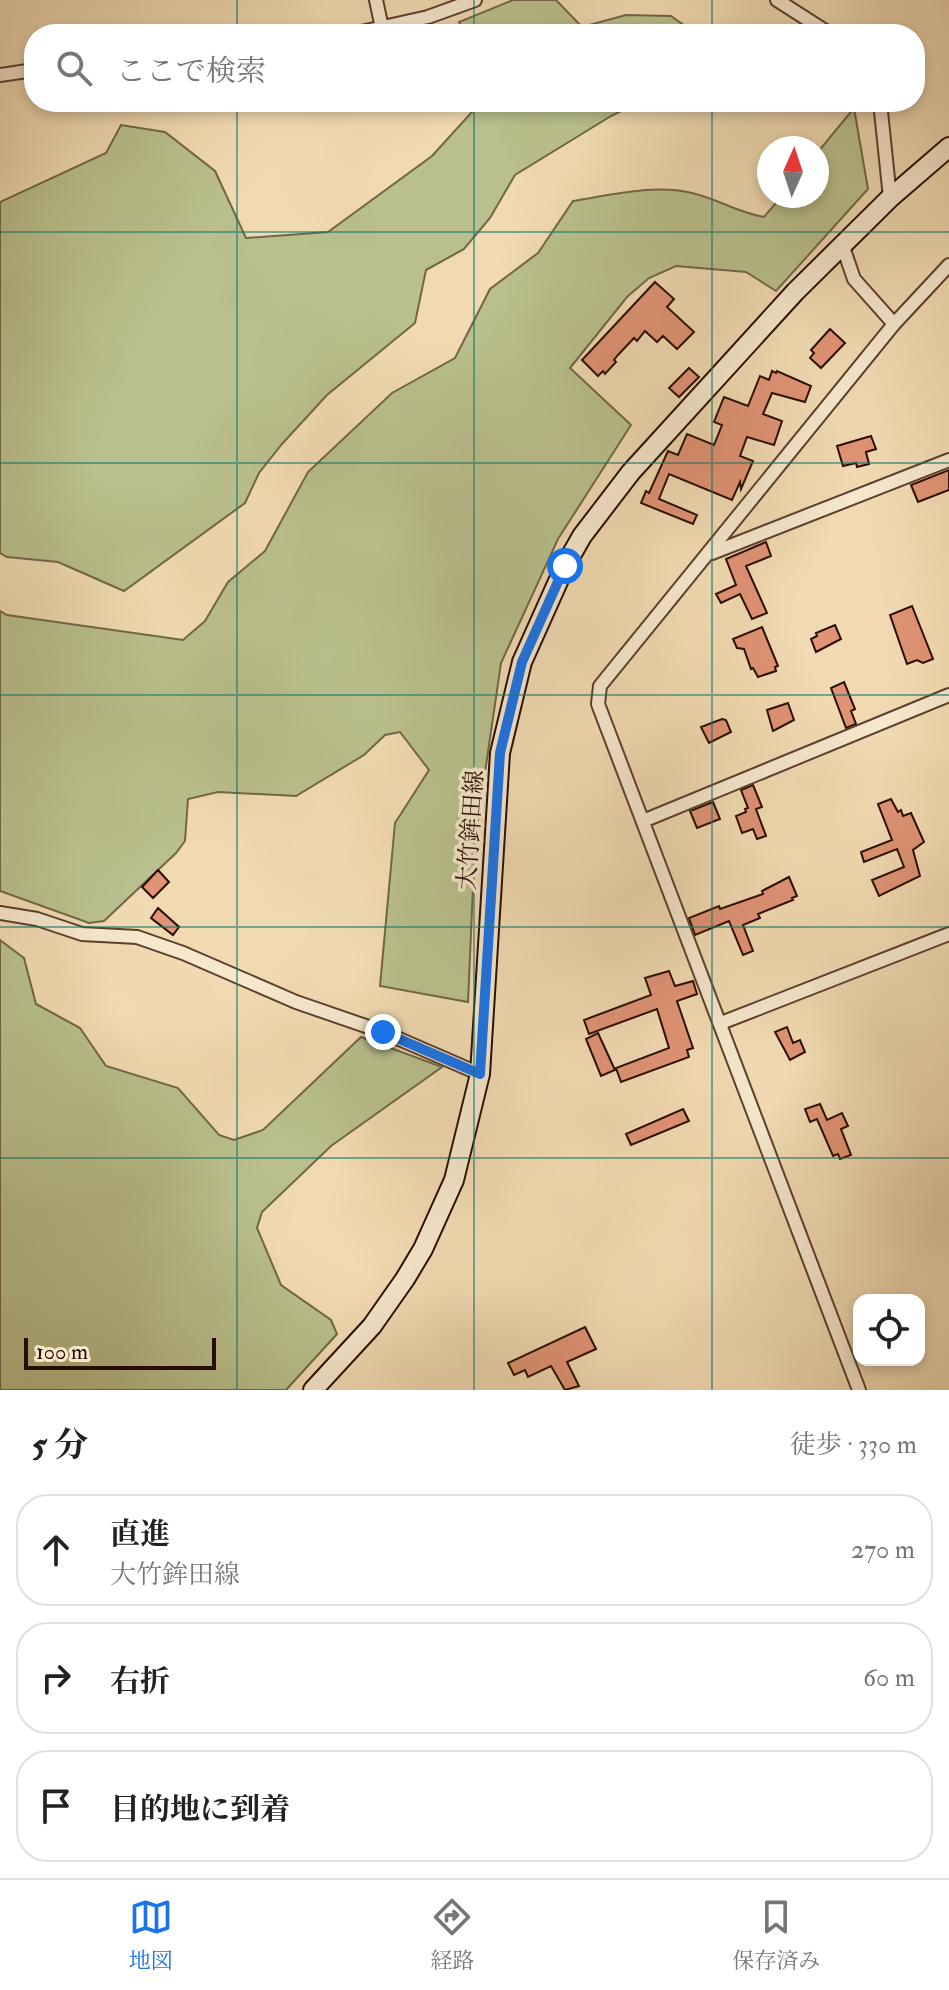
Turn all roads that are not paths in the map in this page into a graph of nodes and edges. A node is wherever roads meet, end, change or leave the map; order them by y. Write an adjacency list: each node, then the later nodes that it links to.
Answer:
1 (376, 0): 4 (street)
2 (475, 0): 5 (street)
3 (777, 0): 6 (street)
4 (381, 24)
5 (399, 24)
6 (814, 24)
7 (24, 71): 8 (street)
8 (0, 75)
9 (881, 112): 11 (street)
10 (949, 147): 11 (main road, 大竹鉾田線)
11 (890, 198): 12 (main road, 大竹鉾田線)
12 (842, 244): 14 (street); 22 (main road, 大竹鉾田線)
13 (949, 265): 14 (street)
14 (894, 324): 16 (street)
15 (949, 460): 16 (street)
16 (709, 554): 18 (street)
17 (949, 695): 18 (street)
18 (643, 821): 21 (street)
19 (0, 913): 22 (street)
20 (949, 934): 21 (street)
21 (721, 1023): 24 (street)
22 (480, 1074): 23 (main road, 大竹鉾田線)
23 (313, 1390)
24 (859, 1390)

